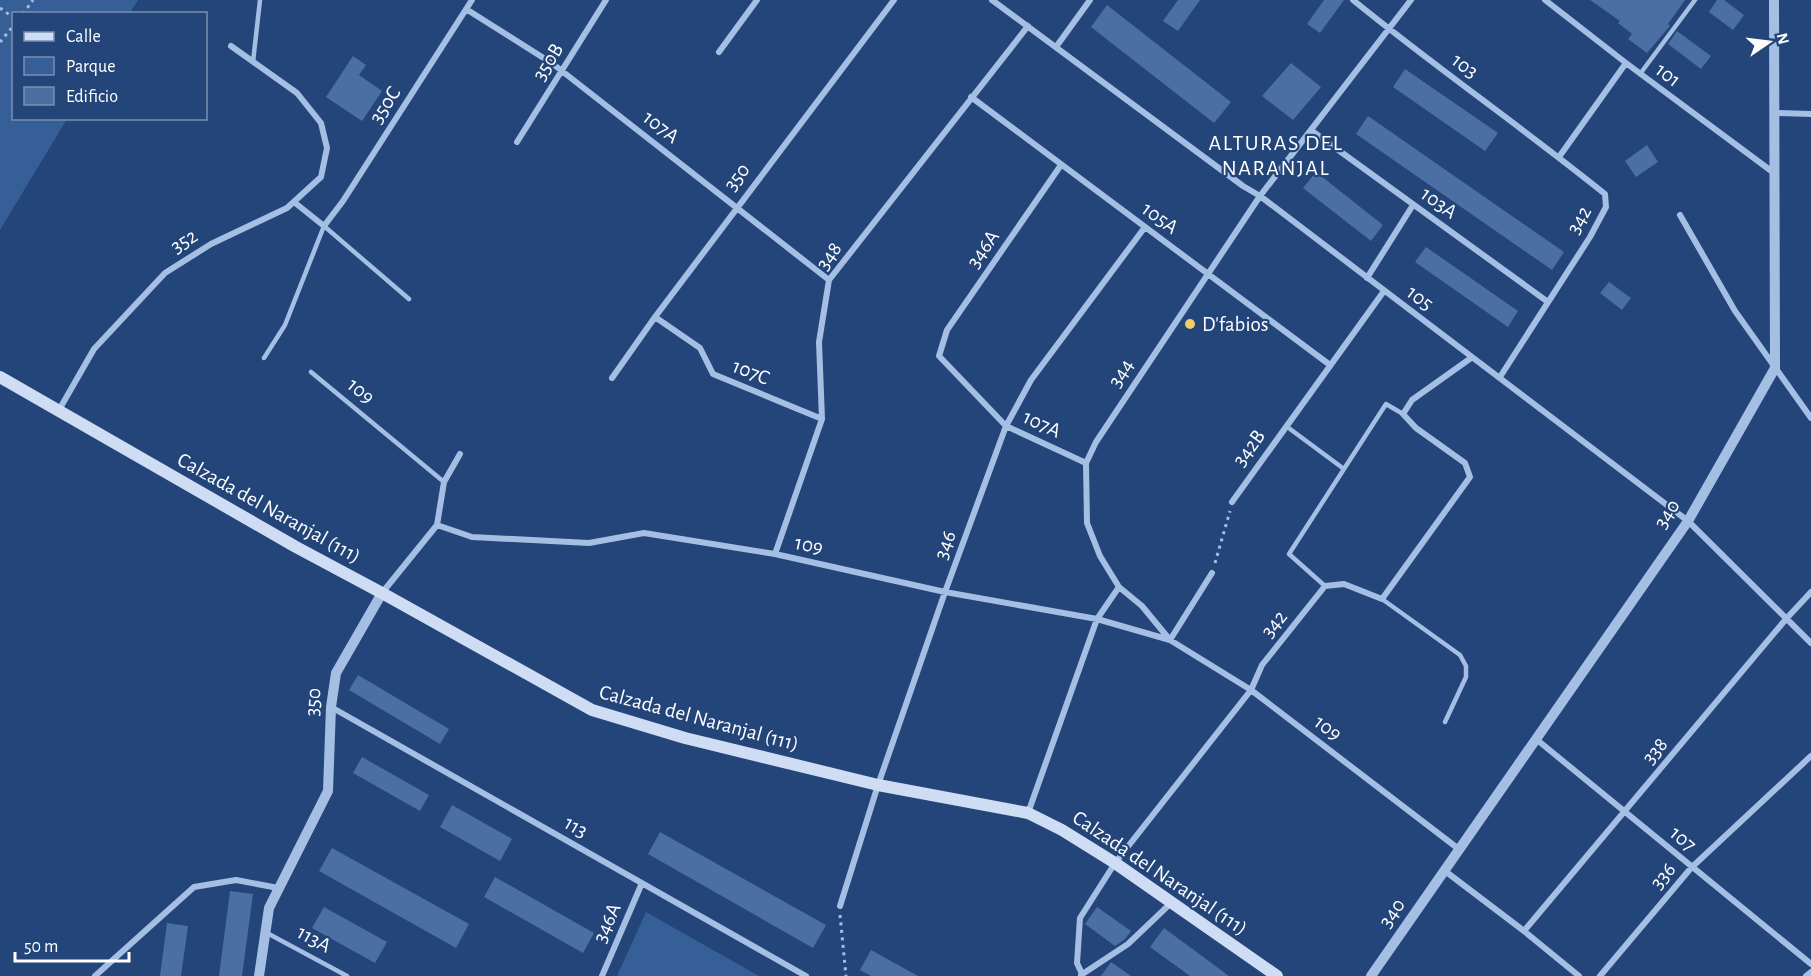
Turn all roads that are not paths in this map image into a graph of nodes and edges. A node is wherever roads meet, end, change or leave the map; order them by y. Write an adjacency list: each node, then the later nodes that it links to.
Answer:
1 (260, 0): 19 (lane)
2 (472, 0): 13 (street, 350C)
3 (606, 0): 21 (street, 350B)
4 (757, 0): 18 (street)
5 (894, 0): 34 (street, 350)
6 (992, 0): 14 (street, 105)
7 (1090, 0): 17 (street)
8 (1353, 0): 15 (street, 103)
9 (1411, 0): 15 (street, 344)
10 (1545, 0): 20 (street, 101)
11 (1695, 0): 22 (lane)
12 (1774, 0): 24 (street, 340)
13 (466, 9): 21 (street, 107A); 36 (street, 350C)
14 (1028, 27): 17 (street, 105); 23 (street, 348)
15 (1388, 29): 26 (street, 344); 28 (street, 103)
16 (231, 46): 19 (street)
17 (1056, 47): 31 (street, 105)
18 (719, 52)
19 (254, 62): 32 (street, 352)
20 (1626, 63): 22 (street, 101); 28 (street)
21 (562, 71): 27 (street, 350B); 34 (street, 107A)
22 (1640, 74): 30 (street, 101)
23 (971, 97): 29 (street, 105A); 40 (street, 348)
24 (1774, 113): 25 (street); 30 (street, 340)
25 (1811, 114)
26 (1312, 131): 31 (street, 344); 33 (street, 103A)
27 (517, 142)
28 (1559, 157): 43 (street, 342)
29 (1061, 165): 37 (street, 105A); 45 (street, 346A)
30 (1774, 174): 49 (street, 340)
31 (1260, 196): 38 (street, 344); 39 (street, 105)
32 (294, 202): 36 (street); 54 (street, 352)
33 (1413, 205): 39 (street); 43 (street, 103A)
34 (738, 208): 40 (street, 107A); 44 (street, 350)
35 (1680, 214): 49 (street)
36 (324, 226): 42 (lane); 46 (lane)
37 (1145, 227): 38 (street, 105A); 58 (street, 346)
38 (1208, 272): 48 (street, 105A); 61 (street, 344)
39 (1367, 278): 41 (street, 105)
40 (830, 280): 57 (street, 348)
41 (1384, 291): 47 (street, 105); 48 (street, 342B)
42 (409, 299)
43 (1548, 302): 52 (street, 342)
44 (655, 317): 53 (street, 350); 57 (street, 107C)
45 (939, 356): 58 (street, 107A)
46 (264, 358)
47 (1471, 358): 52 (street, 105); 55 (street)
48 (1330, 364): 59 (street, 342B)
49 (1775, 368): 56 (street); 65 (street, 340)
50 (311, 372): 63 (lane, 109)
51 (0, 376): 54 (main road, Calzada del Naranjal (111))
52 (1500, 377): 65 (street, 105)
53 (612, 378)
54 (59, 410): 73 (main road, Calzada del Naranjal (111))
55 (1403, 414): 62 (lane); 74 (street)
56 (1811, 418)
57 (822, 419): 67 (street, 348)
58 (1006, 426): 61 (street, 107A); 71 (street, 346)
59 (1286, 426): 62 (lane); 64 (street, 342B)
60 (460, 454): 63 (street, 350)
61 (1086, 464): 70 (street, 344)
62 (1344, 468): 69 (lane)
63 (444, 482): 66 (street, 350)
64 (1232, 502)
65 (1688, 521): 76 (street, 105); 82 (street, 340)
66 (437, 525): 67 (street, 109); 73 (street, 350)
67 (776, 554): 71 (street, 109)
68 (1212, 573): 77 (street)
69 (1325, 586): 74 (street); 79 (street, 342)
70 (1119, 587): 75 (street); 77 (street, 109)
71 (945, 591): 75 (street, 109); 84 (street, 346)
72 (1811, 592): 76 (street, 338)
73 (382, 593): 80 (street, 350); 84 (main road, Calzada del Naranjal (111))
74 (1382, 600): 81 (lane)
75 (1097, 619): 77 (street, 109); 86 (street)
76 (1786, 619): 78 (street, 105); 85 (street, 338)
77 (1170, 640): 79 (street, 109)
78 (1811, 644)
79 (1251, 690): 87 (street, 109); 88 (street, 342)
80 (331, 707): 91 (street, 113); 92 (street, 350)
81 (1445, 722)
82 (1536, 739): 85 (street, 107); 87 (street, 340)
83 (1811, 756): 89 (street, 336)
84 (878, 785): 86 (main road, Calzada del Naranjal (111)); 94 (street, 346)
85 (1625, 812): 89 (street, 107); 96 (street, 338)
86 (1028, 813): 88 (main road, Calzada del Naranjal (111))
87 (1460, 850): 90 (street, 340)
88 (1115, 863): 93 (main road, Calzada del Naranjal (111)); 99 (street, 342)
89 (1691, 868): 97 (street, 107); 108 (street, 336)
90 (1445, 872): 96 (street); 106 (street, 340)
91 (642, 883): 103 (street, 346A); 104 (street, 113)
92 (278, 888): 95 (street, 350); 100 (street)
93 (1172, 902): 99 (street); 105 (main road, Calzada del Naranjal (111))
94 (840, 906)
95 (265, 931): 101 (street, 350); 102 (lane, 113A)
96 (1524, 931): 107 (street)
97 (1811, 964)
98 (1811, 972): 109 (street)
99 (1081, 975)
100 (95, 976)
101 (259, 976)
102 (347, 976)
103 (602, 976)
104 (806, 976)
105 (1277, 976)
106 (1371, 976)
107 (1579, 976)
108 (1600, 976)
109 (1806, 976)

